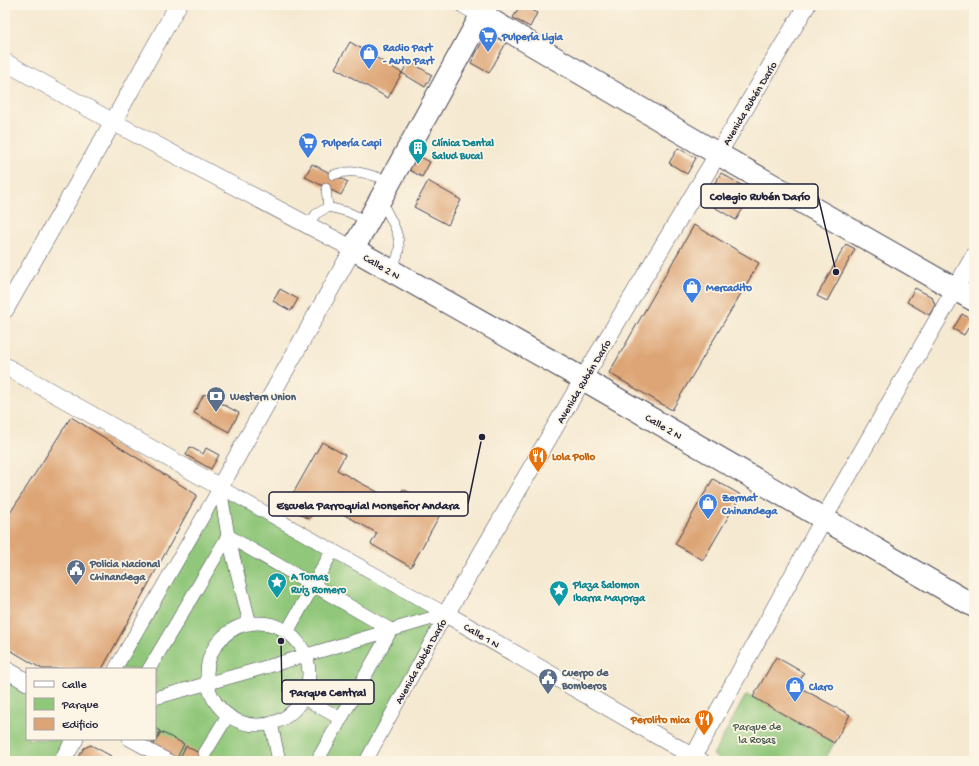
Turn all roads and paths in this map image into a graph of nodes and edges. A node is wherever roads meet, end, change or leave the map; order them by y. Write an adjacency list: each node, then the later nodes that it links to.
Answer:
1 (178, 5): 5 (street)
2 (807, 5): 6 (street, Avenida Rubén Darío)
3 (478, 8): 6 (street); 9 (street)
4 (5, 62): 5 (street)
5 (113, 122): 12 (street); 18 (street)
6 (718, 154): 16 (street); 20 (street, Avenida Rubén Darío)
7 (333, 175): 9 (lane)
8 (326, 188): 10 (lane)
9 (385, 190): 11 (street); 15 (lane)
10 (328, 207): 11 (lane); 12 (lane)
11 (368, 221): 13 (street)
12 (308, 225): 13 (street)
13 (353, 249): 15 (street, Calle 2 N); 21 (street)
14 (974, 256): 16 (street)
15 (392, 271): 20 (street, Calle 2 N)
16 (954, 289): 17 (street); 22 (street)
17 (974, 300)
18 (5, 310)
19 (5, 366): 21 (street)
20 (583, 379): 22 (street, Calle 2 N); 27 (street, Avenida Rubén Darío)
21 (220, 487): 23 (street); 24 (street, Calle 1 N); 32 (street)
22 (824, 518): 26 (street, Calle 2 N); 45 (street)
23 (228, 536): 25 (street); 28 (street); 33 (street)
24 (333, 550): 25 (street); 27 (street, Calle 1 N)
25 (313, 586): 29 (street); 30 (street)
26 (974, 606)
27 (446, 614): 29 (street); 45 (street, Calle 1 N); 50 (street, Avenida Rubén Darío)
28 (250, 624): 30 (street); 36 (street)
29 (391, 630): 31 (street); 40 (street)
30 (287, 632): 31 (street)
31 (306, 656): 36 (street); 38 (street)
32 (116, 668)
33 (150, 668)
34 (5, 669): 35 (street)
35 (26, 681)
36 (208, 683): 37 (street); 39 (street)
37 (156, 698)
38 (304, 698): 40 (street); 41 (street)
39 (228, 715): 41 (street); 44 (street)
40 (341, 719): 49 (street)
41 (271, 724): 48 (street)
42 (74, 740): 46 (street)
43 (131, 740): 47 (street)
44 (205, 753)
45 (695, 760)
46 (62, 761)
47 (168, 761)
48 (279, 761)
49 (317, 761)
50 (366, 761)

